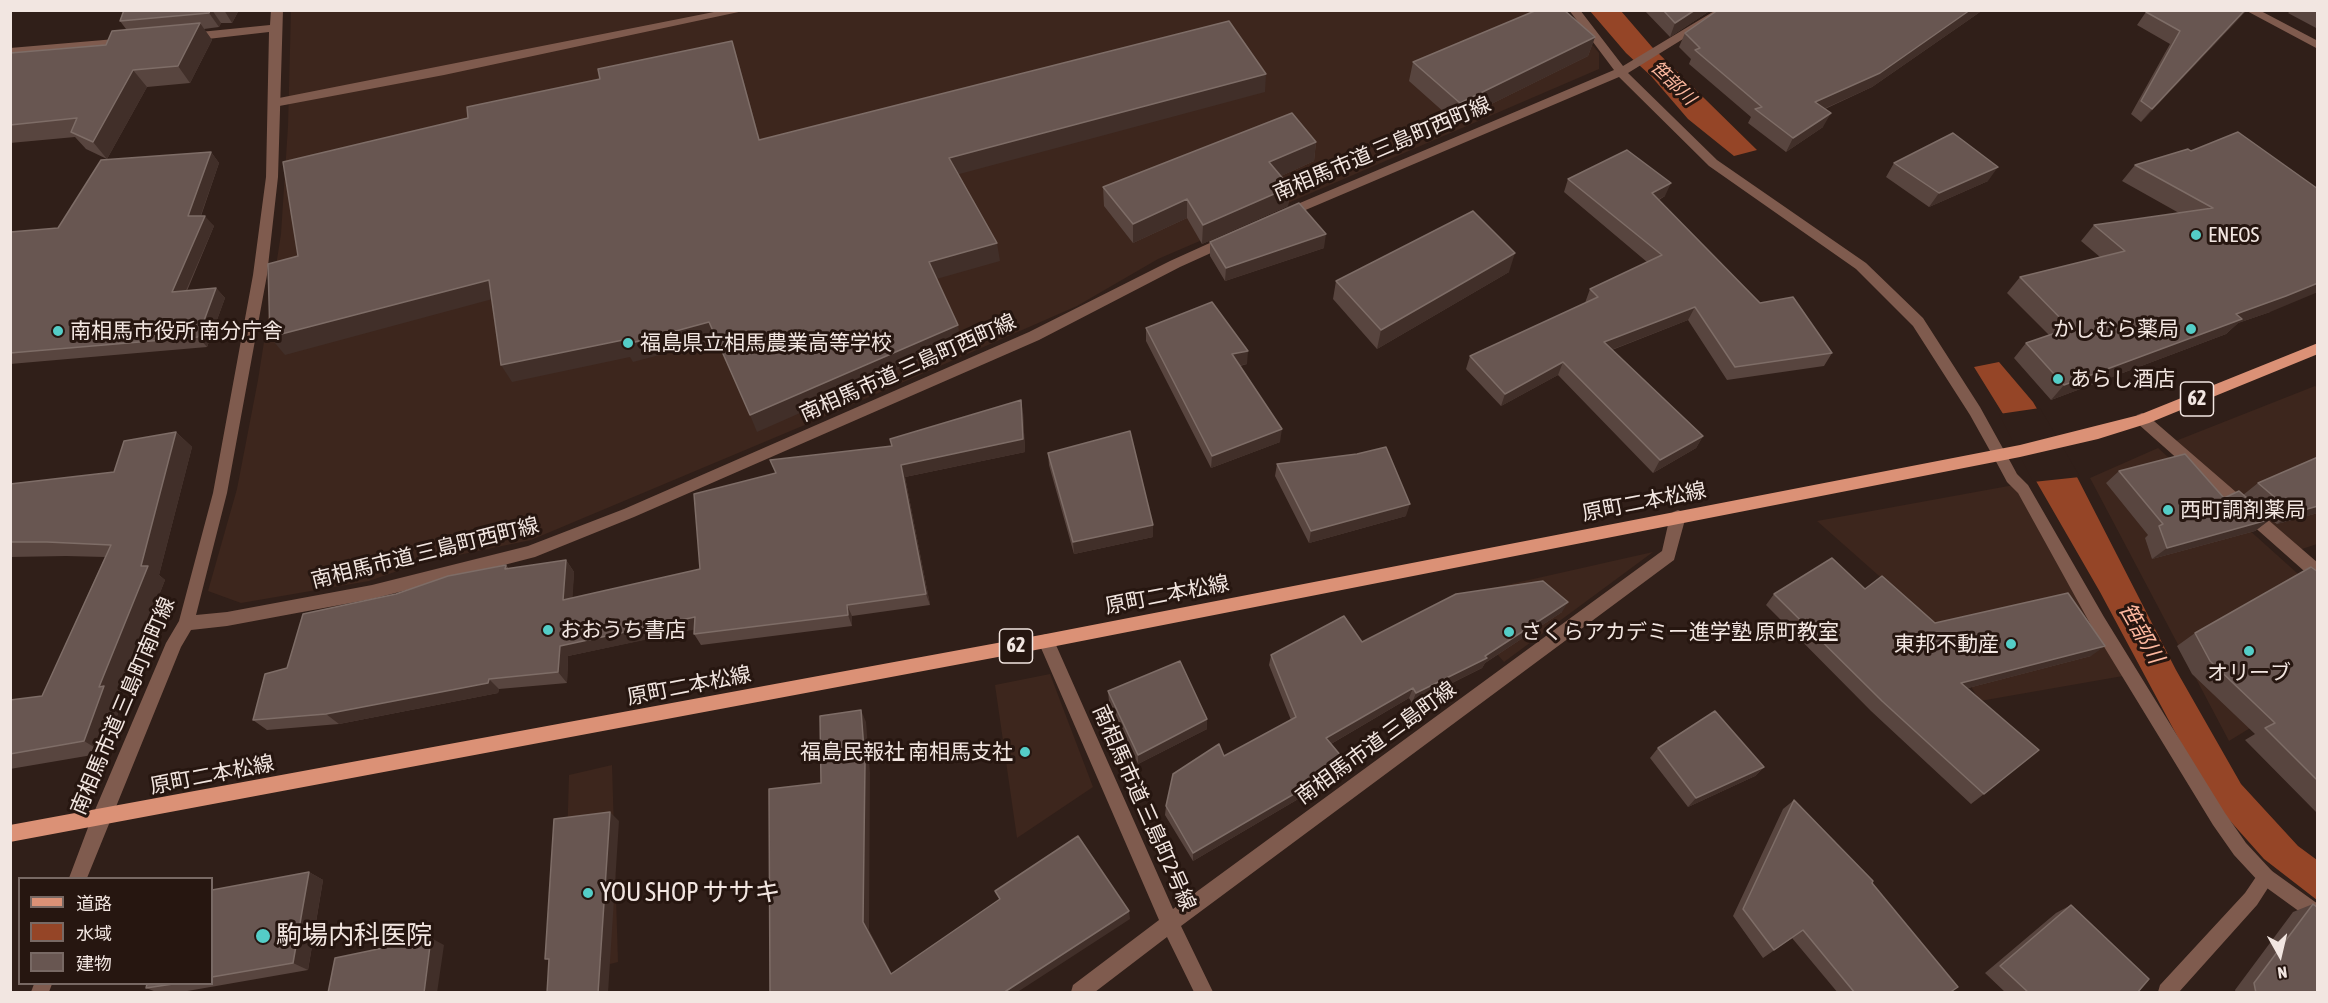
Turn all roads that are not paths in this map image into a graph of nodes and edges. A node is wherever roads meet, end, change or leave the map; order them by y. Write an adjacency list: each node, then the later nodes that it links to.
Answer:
1 (277, 10): 6 (street, 南相馬市道 三島町南町線)
2 (743, 10): 12 (street)
3 (1574, 10): 11 (street)
4 (1725, 10): 11 (street, 南相馬市道 三島町西町線)
5 (2250, 10): 9 (street)
6 (275, 28): 7 (street); 12 (street, 南相馬市道 三島町南町線)
7 (176, 38)
8 (140, 41): 10 (street)
9 (2318, 46)
10 (10, 52)
11 (1627, 69): 13 (street, 南相馬市道 三島町西町線); 17 (street)
12 (274, 103): 20 (street, 南相馬市道 三島町南町線)
13 (1271, 220)
14 (1239, 235): 20 (street, 南相馬市道 三島町西町線)
15 (2318, 348): 16 (main road, 原町二本松線 / 62)
16 (2142, 419): 17 (main road, 原町二本松線 / 62); 19 (street)
17 (1999, 454): 18 (main road, 原町二本松線 / 62); 25 (street)
18 (1678, 516): 21 (main road, 原町二本松線 / 62); 27 (street, 南相馬市道 三島町線)
19 (2318, 573)
20 (186, 623): 22 (street, 南相馬市道 三島町南町線)
21 (1046, 641): 22 (main road, 原町二本松線 / 62); 27 (street, 南相馬市道 三島町2号線)
22 (101, 817): 23 (main road, 原町二本松線 / 62); 24 (street, 南相馬市道 三島町南町線)
23 (10, 834)
24 (79, 877)
25 (2266, 877): 26 (street); 30 (street)
26 (2318, 916)
27 (1170, 923): 28 (street, 南相馬市道 三島町線); 29 (street, 南相馬市道 三島町2号線)
28 (1080, 993)
29 (1204, 993)
30 (2167, 993)

